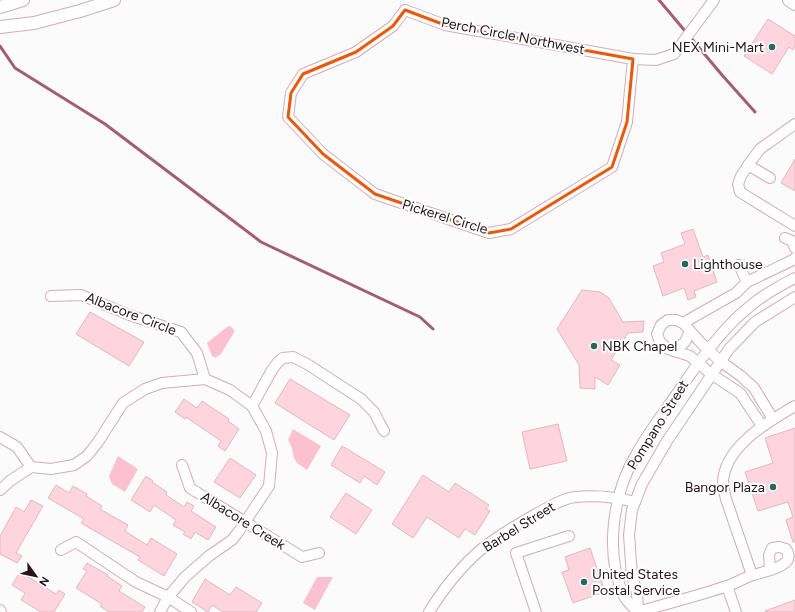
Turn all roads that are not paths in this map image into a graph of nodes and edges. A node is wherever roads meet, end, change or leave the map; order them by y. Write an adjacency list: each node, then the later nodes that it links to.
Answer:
1 (23, 0): 7 (main road)
2 (114, 0): 8 (main road)
3 (714, 0): 9 (street)
4 (789, 0): 5 (main road)
5 (795, 4)
6 (404, 5): 9 (street, Perch Circle Northwest); 9 (street, Pickerel Circle)
7 (0, 6)
8 (0, 27)
9 (633, 59)
10 (795, 124): 11 (street)
11 (748, 165): 12 (street); 13 (street)
12 (770, 178)
13 (795, 226)
14 (786, 238): 15 (street)
15 (795, 248)
16 (795, 258): 19 (street)
17 (739, 265): 19 (street)
18 (795, 278): 24 (street, Pompano Street)
19 (747, 282): 22 (street)
20 (51, 296): 29 (street, Albacore Circle)
21 (795, 297): 26 (street, Pompano Street)
22 (683, 322): 23 (street); 25 (street)
23 (690, 331): 24 (street); 25 (street)
24 (709, 350): 26 (street); 27 (street, Pompano Street)
25 (675, 351): 27 (street)
26 (720, 361): 28 (street, Pompano Street); 32 (street)
27 (699, 363): 28 (street); 39 (street, Pompano Street)
28 (711, 374): 33 (street); 40 (street, Pompano Street)
29 (205, 379): 30 (street); 37 (street)
30 (252, 406): 34 (street); 41 (street)
31 (795, 406): 32 (street)
32 (774, 419): 33 (street)
33 (762, 426): 46 (street)
34 (384, 431)
35 (0, 437): 37 (street)
36 (182, 465): 41 (street, Albacore Creek)
37 (31, 467): 38 (street)
38 (0, 490)
39 (619, 498): 40 (street, Barbel Street); 51 (street, Barbel Street); 53 (street, Pompano Street)
40 (635, 502): 53 (street, Pompano Street)
41 (246, 523): 44 (street, Albacore Creek); 48 (street)
42 (569, 536): 52 (street)
43 (61, 550): 48 (street)
44 (319, 553)
45 (770, 570): 46 (street)
46 (752, 575): 47 (street)
47 (727, 586): 53 (street); 54 (street)
48 (168, 597): 49 (street); 50 (street)
49 (160, 612)
50 (191, 612)
51 (429, 612)
52 (536, 612)
53 (638, 612)
54 (736, 612)

